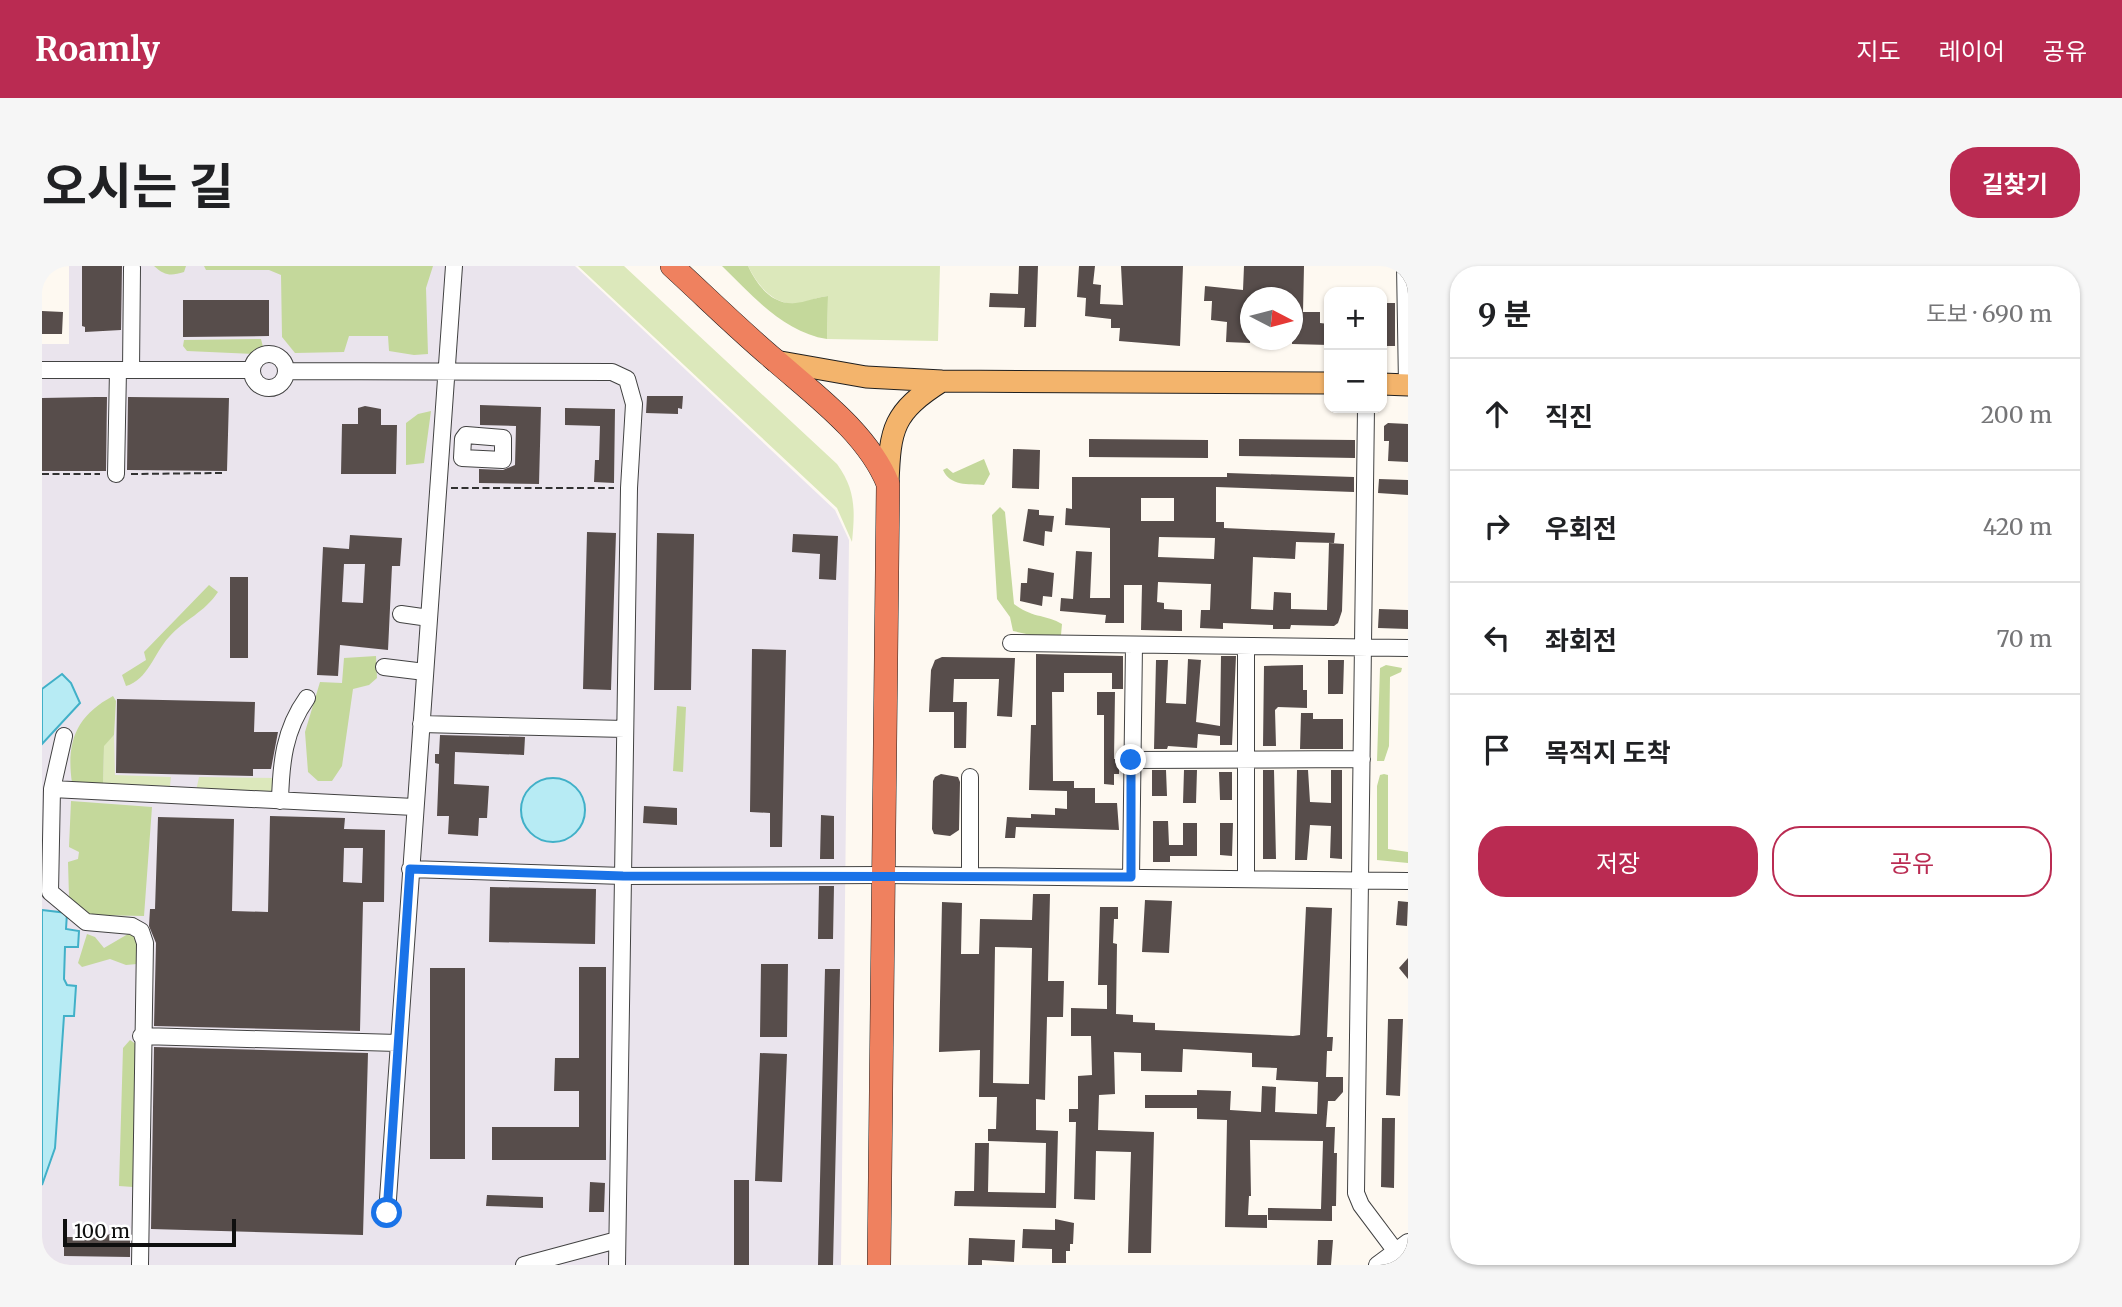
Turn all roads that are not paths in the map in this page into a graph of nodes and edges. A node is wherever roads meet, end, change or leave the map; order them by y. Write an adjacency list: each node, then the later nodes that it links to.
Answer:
1 (454, 266): 9 (street)
2 (672, 266): 5 (highway)
3 (1405, 266): 14 (street)
4 (132, 268): 7 (street)
5 (775, 360): 11 (main road); 19 (highway)
6 (42, 370): 7 (street)
7 (125, 370): 8 (street); 18 (street)
8 (252, 370): 10 (street); 10 (street)
9 (447, 370): 10 (street); 16 (street); 31 (street)
10 (286, 372)
11 (942, 381): 12 (main road); 19 (main road)
12 (1324, 383)
13 (1387, 384): 14 (main road)
14 (1407, 385)
15 (1366, 413): 25 (street)
16 (442, 448): 17 (street); 21 (street)
17 (461, 449)
18 (116, 474)
19 (888, 484): 41 (highway)
20 (401, 614): 21 (street)
21 (429, 618): 28 (street)
22 (1011, 643): 23 (street)
23 (1134, 645): 24 (street); 34 (street)
24 (1245, 646): 25 (street); 35 (street)
25 (1364, 648): 26 (street); 33 (street)
26 (1408, 648)
27 (384, 667): 28 (street)
28 (425, 672): 30 (street)
29 (307, 698): 38 (street)
30 (421, 724): 31 (street); 39 (street)
31 (625, 729): 42 (street)
32 (64, 736): 37 (street)
33 (1362, 759): 35 (street); 46 (street)
34 (1131, 760): 35 (street); 44 (street)
35 (1244, 760): 45 (street)
36 (970, 776): 43 (street)
37 (52, 789): 38 (street); 48 (street)
38 (280, 801): 39 (street)
39 (414, 807): 40 (street)
40 (410, 869): 42 (street); 49 (street)
41 (883, 875): 42 (street); 43 (street); 56 (highway)
42 (623, 876): 51 (street)
43 (970, 876): 44 (street)
44 (1131, 877): 45 (street)
45 (1246, 879): 46 (street)
46 (1360, 880): 47 (street); 52 (street)
47 (1408, 881)
48 (141, 1035): 49 (street); 53 (street)
49 (398, 1043): 50 (street)
50 (387, 1213)
51 (617, 1240): 54 (street); 55 (street)
52 (1402, 1247): 57 (street); 58 (street)
53 (140, 1265)
54 (524, 1265)
55 (617, 1265)
56 (878, 1265)
57 (1377, 1265)
58 (1406, 1265)

